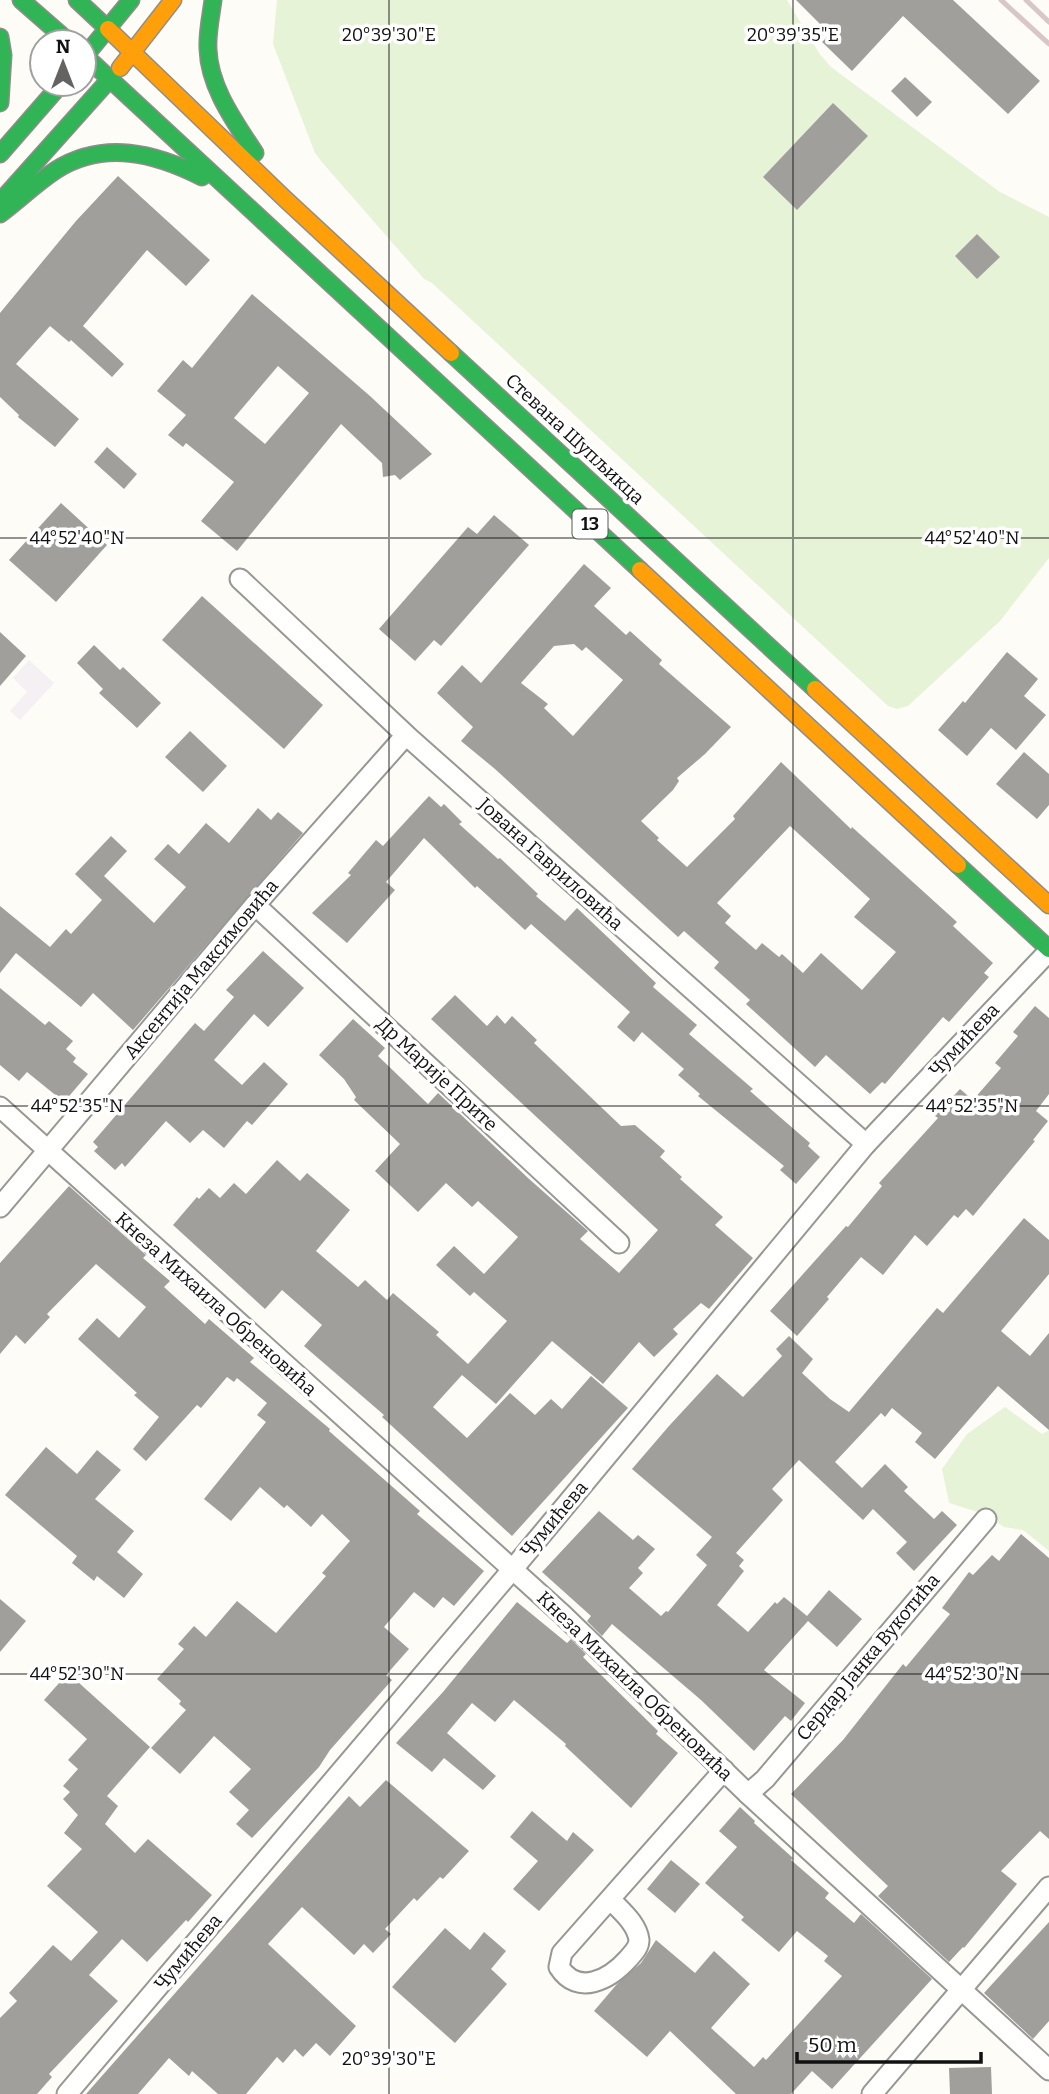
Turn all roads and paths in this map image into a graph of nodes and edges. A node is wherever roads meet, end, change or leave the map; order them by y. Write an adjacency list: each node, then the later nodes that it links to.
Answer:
1 (21, 0): 6 (main road)
2 (77, 0): 7 (main road, Стевана Шупљикца)
3 (131, 0): 7 (main road)
4 (173, 0): 10 (main road)
5 (213, 0): 17 (main road)
6 (53, 28)
7 (108, 29): 9 (main road); 10 (main road, Стевана Шупљикца / 13)
8 (0, 37): 14 (main road)
9 (98, 40)
10 (133, 53): 12 (main road); 17 (main road, Стевана Шупљикца / 13)
11 (98, 69): 12 (main road, 13)
12 (109, 80): 16 (main road, 13); 18 (main road)
13 (49, 98): 15 (main road)
14 (0, 103)
15 (0, 154)
16 (235, 195): 19 (main road); 24 (main road, 13)
17 (284, 198): 23 (main road, Стевана Шупљикца / 13)
18 (0, 202)
19 (0, 214)
20 (240, 579): 21 (street, Јована Гавриловића)
21 (406, 735): 22 (street, Аксентија Максимовића); 26 (street, Јована Гавриловића)
22 (255, 905): 27 (street, Аксентија Максимовића); 29 (street, Др Марије Прите)
23 (1049, 905)
24 (1049, 950): 26 (street, Чумићева)
25 (0, 1107): 27 (street, Кнеза Михаила Обреновића)
26 (866, 1144): 31 (street, Чумићева)
27 (47, 1151): 28 (street, Аксентија Максимовића); 31 (street, Кнеза Михаила Обреновића)
28 (0, 1207)
29 (619, 1243)
30 (986, 1519): 33 (street, Сердар Јанка Вукотића)
31 (512, 1570): 32 (street, Кнеза Михаила Обреновића); 38 (street, Чумићева)
32 (724, 1770): 33 (street, Кнеза Михаила Обреновића); 35 (street)
33 (748, 1794): 36 (street, Кнеза Михаила Обреновића)
34 (1049, 1887): 36 (street)
35 (610, 1899): 35 (street)
36 (961, 1990): 37 (street, Кнеза Михаила Обреновића); 39 (street)
37 (1049, 2070)
38 (67, 2094)
39 (872, 2094)

